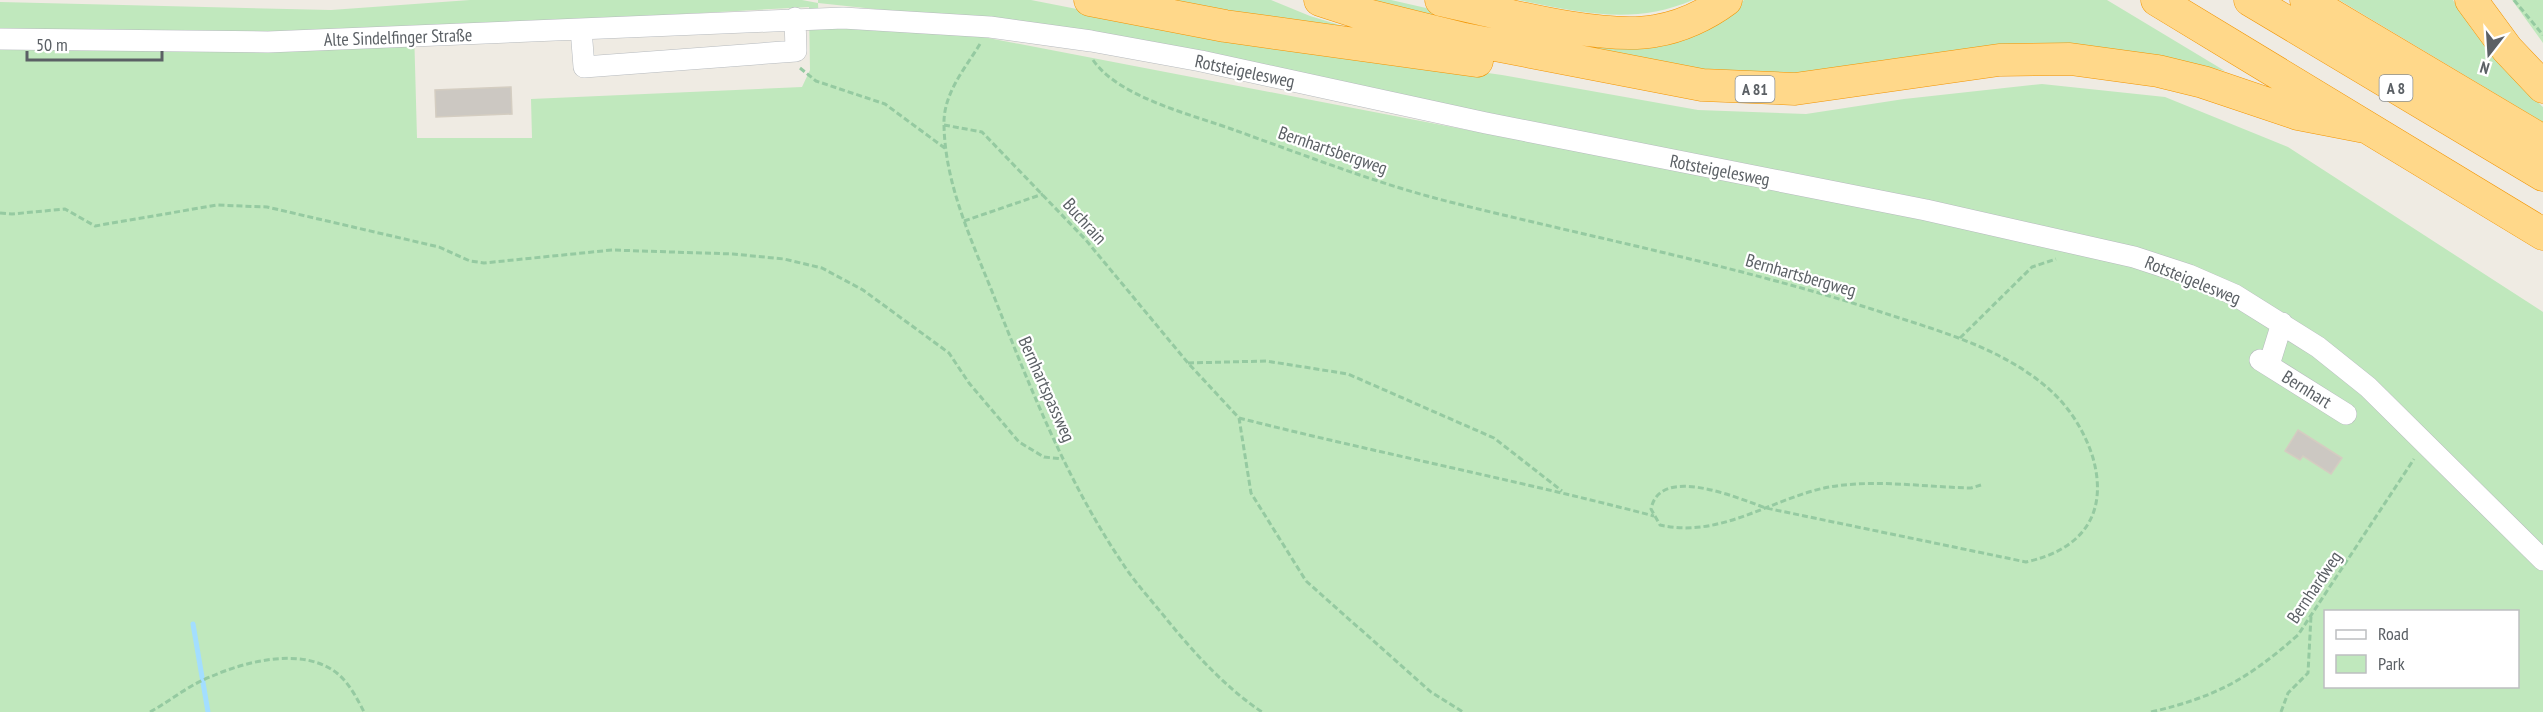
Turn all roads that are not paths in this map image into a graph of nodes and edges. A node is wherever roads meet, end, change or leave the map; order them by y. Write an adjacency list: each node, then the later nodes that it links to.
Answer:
1 (1090, 0): 12 (highway)
2 (1320, 0): 12 (highway, A 81)
3 (1441, 0): 4 (highway)
4 (1726, 0)
5 (2157, 0): 14 (highway)
6 (2250, 0): 16 (highway, A 8)
7 (2306, 0): 15 (highway)
8 (2471, 0): 13 (highway)
9 (795, 18): 10 (lane, Alte Sindelfinger Straße); 10 (lane); 18 (lane, Rotsteigelesweg)
10 (581, 29): 11 (lane, Alte Sindelfinger Straße)
11 (0, 39)
12 (1582, 63): 14 (highway, A 81)
13 (2543, 87)
14 (2365, 127): 17 (highway)
15 (2543, 141)
16 (2543, 175)
17 (2543, 234)
18 (2283, 323): 19 (lane, Bernhart); 20 (lane, Rotsteigelesweg)
19 (2346, 414)
20 (2543, 560)

